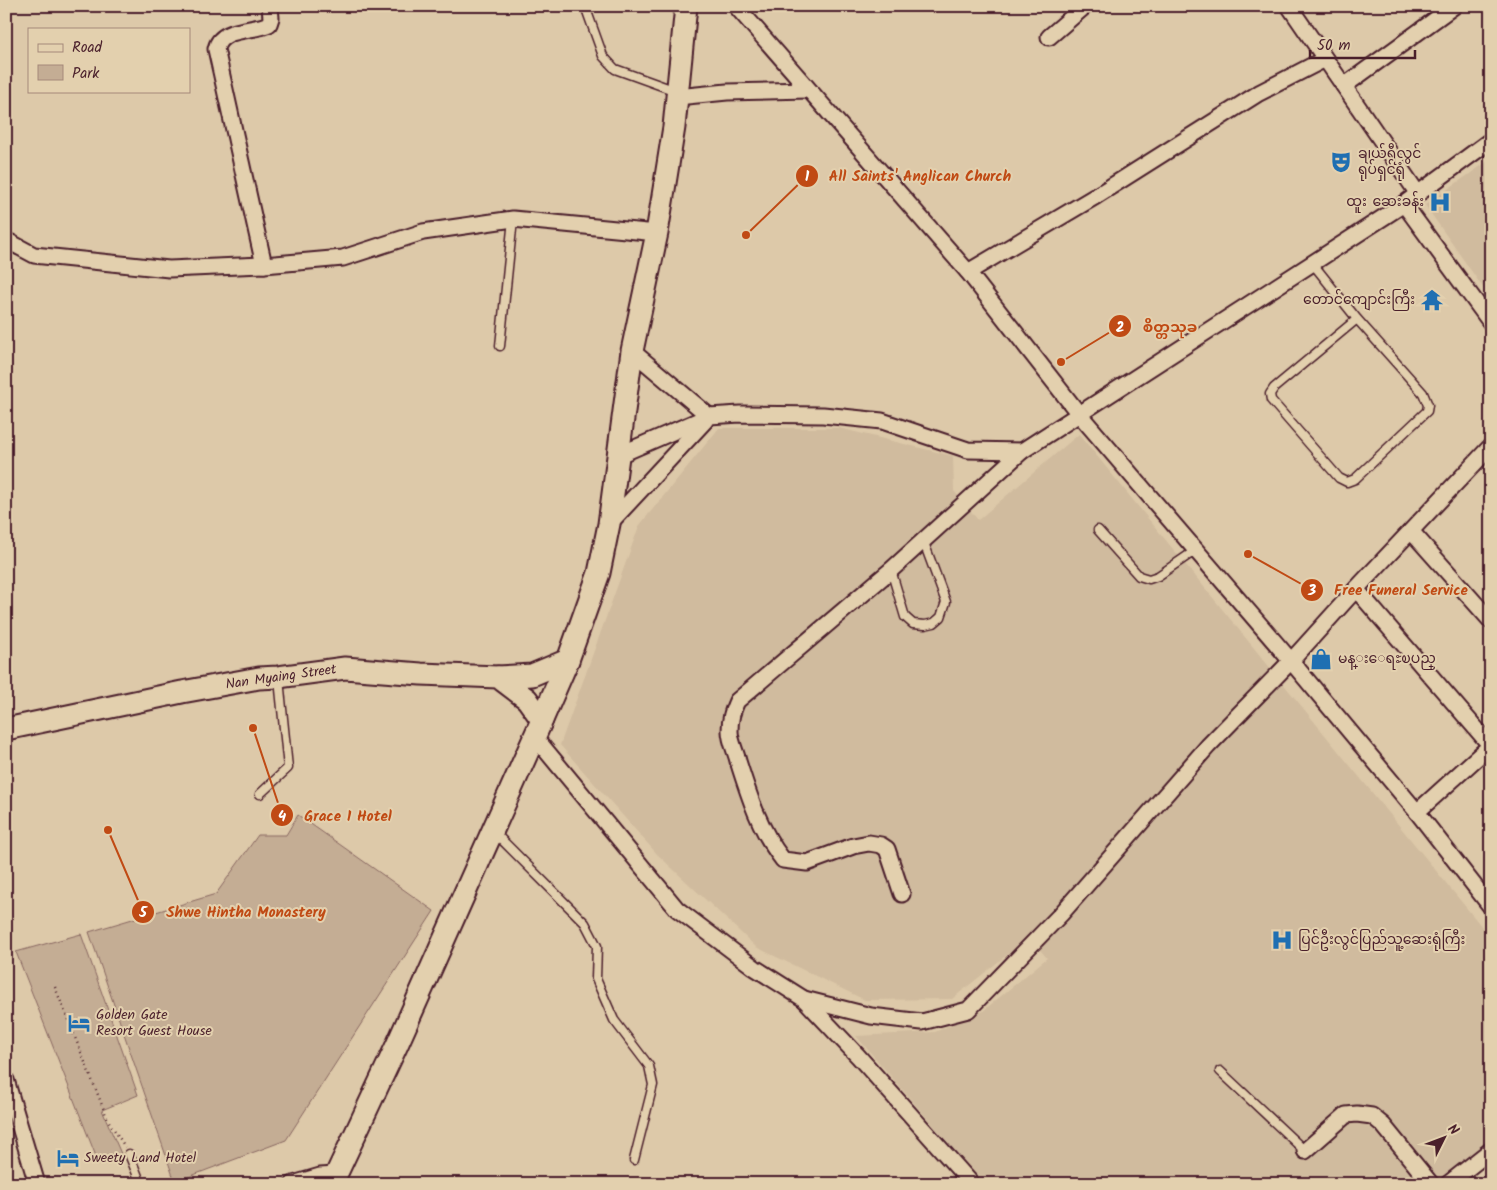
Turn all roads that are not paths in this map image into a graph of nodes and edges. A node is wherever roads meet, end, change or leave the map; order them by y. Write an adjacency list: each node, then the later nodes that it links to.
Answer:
1 (270, 6): 20 (street)
2 (585, 6): 12 (lane)
3 (686, 6): 12 (street)
4 (736, 6): 11 (street)
5 (1085, 6): 8 (street)
6 (1289, 6): 9 (street)
7 (1454, 6): 10 (street)
8 (1049, 37)
9 (1325, 58): 10 (street); 21 (street)
10 (1344, 86): 14 (street)
11 (808, 90): 12 (street); 21 (street)
12 (677, 94): 17 (street)
13 (1491, 140): 14 (street)
14 (1418, 194): 15 (street)
15 (1404, 204): 19 (street); 23 (street)
16 (513, 219): 17 (street); 20 (street); 24 (lane)
17 (656, 233): 25 (street)
18 (6, 240): 20 (street)
19 (1312, 264): 22 (lane); 26 (street)
20 (264, 265)
21 (968, 272): 26 (street)
22 (1356, 319): 22 (lane)
23 (1491, 322)
24 (500, 346)
25 (632, 351): 27 (street); 30 (street)
26 (1080, 414): 28 (street); 35 (street)
27 (709, 416): 28 (street); 30 (street); 31 (street)
28 (1022, 451): 34 (street)
29 (1489, 453): 33 (street)
30 (619, 454): 31 (street)
31 (609, 524): 39 (street)
32 (1098, 530): 35 (lane)
33 (1411, 531): 37 (street); 38 (street)
34 (923, 540): 36 (street); 36 (lane)
35 (1196, 550): 40 (street)
36 (891, 570): 49 (street)
37 (1356, 589): 40 (street); 45 (street)
38 (1491, 621)
39 (568, 660): 42 (street, Nan Myaing Street); 43 (street)
40 (1291, 661): 47 (street); 51 (street)
41 (278, 677): 42 (street, Nan Myaing Street); 44 (street, Nan Myaing Street); 46 (lane)
42 (498, 677): 43 (street)
43 (538, 728): 48 (street); 51 (street)
44 (6, 729)
45 (1491, 745): 47 (street)
46 (260, 794)
47 (1417, 812): 50 (street)
48 (492, 831): 57 (lane); 58 (street)
49 (902, 894)
50 (1491, 907)
51 (804, 999): 62 (street)
52 (1220, 1071): 55 (lane)
53 (6, 1080): 59 (street)
54 (1491, 1150): 64 (street)
55 (1305, 1151): 63 (street)
56 (129, 1154): 60 (lane)
57 (634, 1160)
58 (332, 1181): 61 (street)
59 (37, 1184)
60 (140, 1184)
61 (293, 1184)
62 (972, 1184)
63 (1432, 1184)
64 (1448, 1184)

